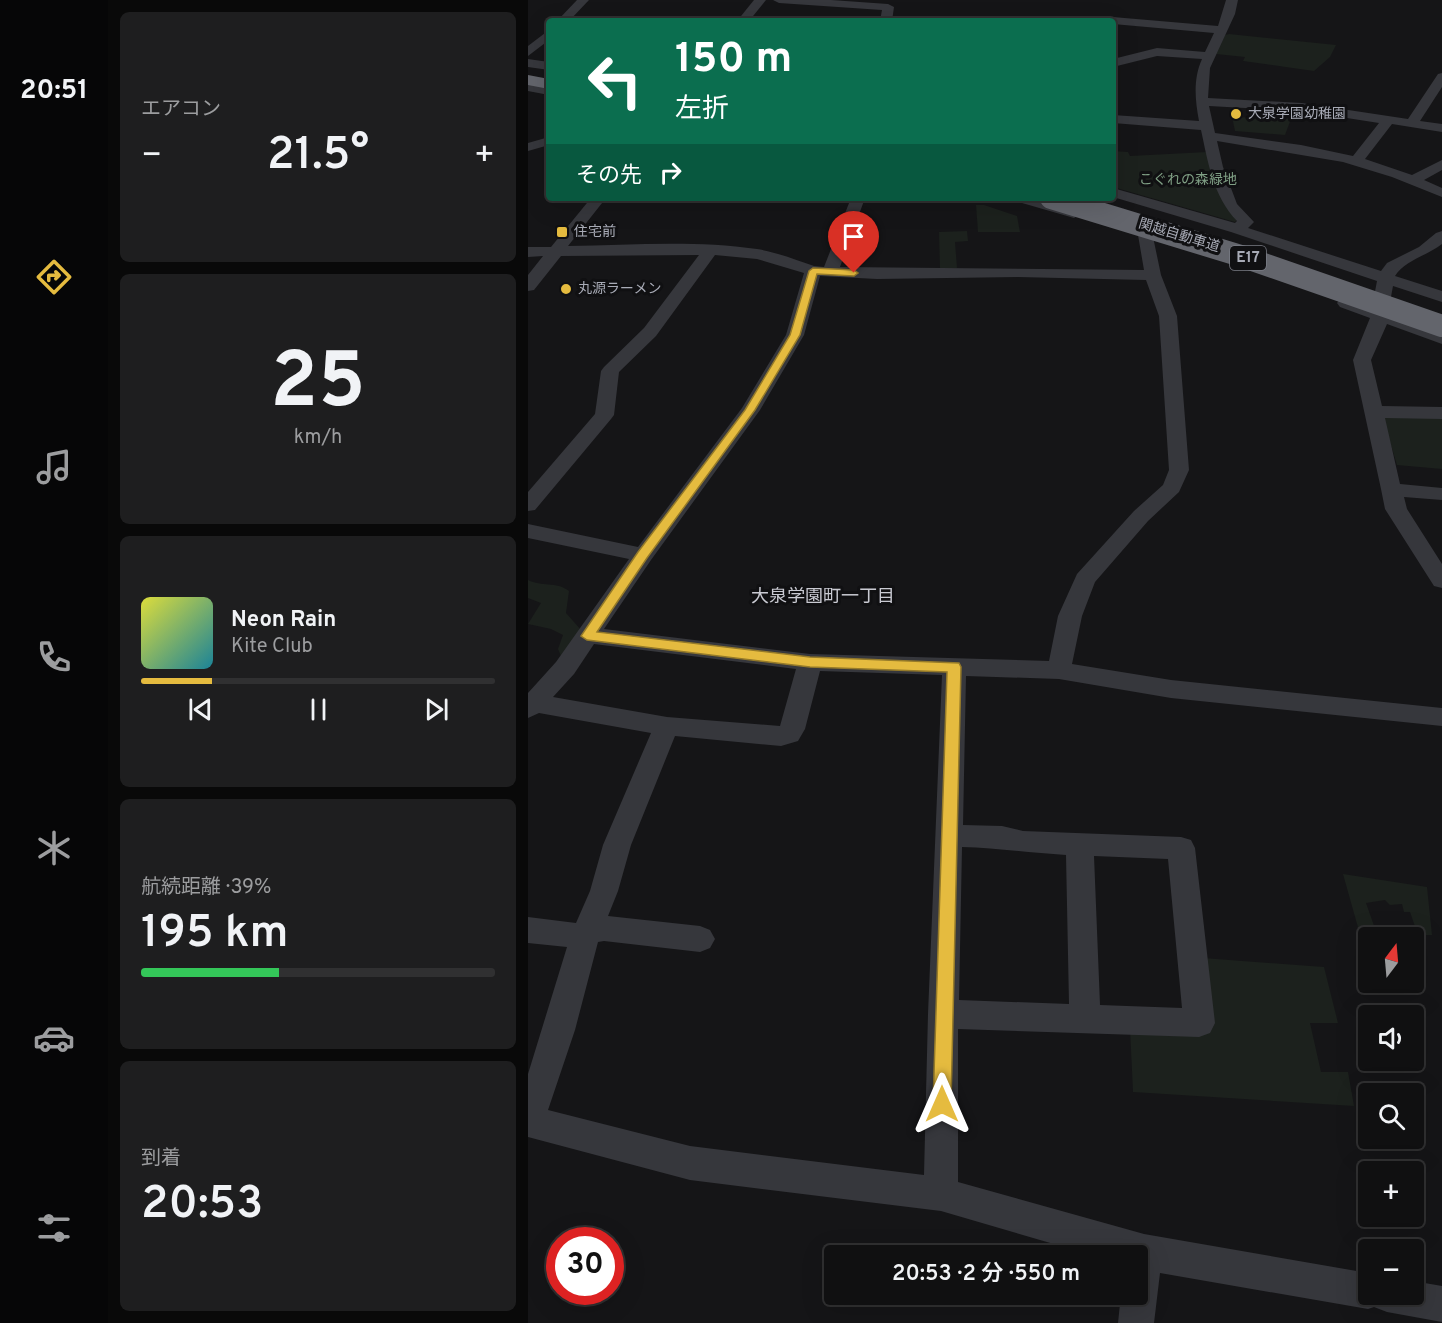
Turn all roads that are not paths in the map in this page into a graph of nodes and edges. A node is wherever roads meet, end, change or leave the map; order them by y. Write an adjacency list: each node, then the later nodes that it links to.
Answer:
1 (583, 0): 6 (street)
2 (760, 0): 7 (street)
3 (779, 0): 5 (street)
4 (1232, 0): 9 (street)
5 (890, 4)
6 (566, 18)
7 (745, 18)
8 (1116, 20): 9 (street)
9 (1222, 30): 12 (street)
10 (542, 40): 11 (street)
11 (528, 52)
12 (1209, 56): 13 (street); 23 (street)
13 (1116, 62)
14 (528, 63): 15 (street)
15 (546, 66)
16 (528, 71): 17 (highway)
17 (546, 74)
18 (1442, 77): 26 (street)
19 (528, 80): 20 (highway)
20 (546, 83)
21 (528, 87): 22 (street)
22 (546, 90)
23 (1202, 102): 25 (street); 28 (street)
24 (1116, 119): 28 (street)
25 (1389, 120): 26 (street); 31 (street)
26 (1412, 123): 27 (street)
27 (1442, 128)
28 (1209, 134): 31 (street); 41 (street)
29 (546, 142): 30 (street)
30 (528, 147)
31 (1356, 162): 33 (street)
32 (1442, 164): 33 (street)
33 (1412, 181): 35 (street)
34 (1116, 193): 41 (street)
35 (1442, 193)
36 (597, 201): 46 (street)
37 (857, 201): 47 (street)
38 (1030, 201): 42 (street)
39 (1061, 201): 54 (highway, 関越自動車道 / E17, bridge)
40 (1105, 201): 52 (highway, 関越自動車道 / E17)
41 (1236, 229): 49 (street)
42 (1146, 235): 48 (street); 53 (street)
43 (1442, 236): 49 (street)
44 (711, 250): 46 (street); 47 (street); 60 (street)
45 (528, 252): 46 (street)
46 (556, 252): 50 (street)
47 (822, 272): 48 (street); 62 (street)
48 (1153, 274): 67 (street)
49 (1386, 277): 51 (street); 53 (street)
50 (528, 286)
51 (1442, 297)
52 (1442, 311)
53 (1379, 316): 55 (street); 56 (street)
54 (1442, 326)
55 (1442, 339)
56 (1373, 412): 57 (street); 58 (street)
57 (1442, 413)
58 (1391, 489): 59 (street); 63 (street)
59 (1442, 494)
60 (528, 505)
61 (528, 531): 62 (street)
62 (643, 555): 64 (street)
63 (1442, 581)
64 (587, 636): 65 (street); 68 (street)
65 (810, 662): 66 (street); 70 (street)
66 (954, 667): 67 (street); 71 (street)
67 (1059, 670): 69 (street)
68 (531, 706): 70 (street)
69 (1442, 717)
70 (667, 726): 74 (street)
71 (948, 836): 72 (street); 76 (street)
72 (1080, 844): 77 (street); 77 (street)
73 (528, 930): 74 (street)
74 (590, 932): 75 (street); 78 (street)
75 (700, 939)
76 (943, 1014): 77 (street); 79 (street)
77 (1085, 1019)
78 (528, 1121): 79 (street)
79 (941, 1194): 80 (street)
80 (1120, 1245)
81 (1148, 1253): 82 (street)
82 (1358, 1289)
83 (1424, 1301): 84 (street)
84 (1442, 1304)
85 (1138, 1305): 86 (street)
86 (1136, 1323)

